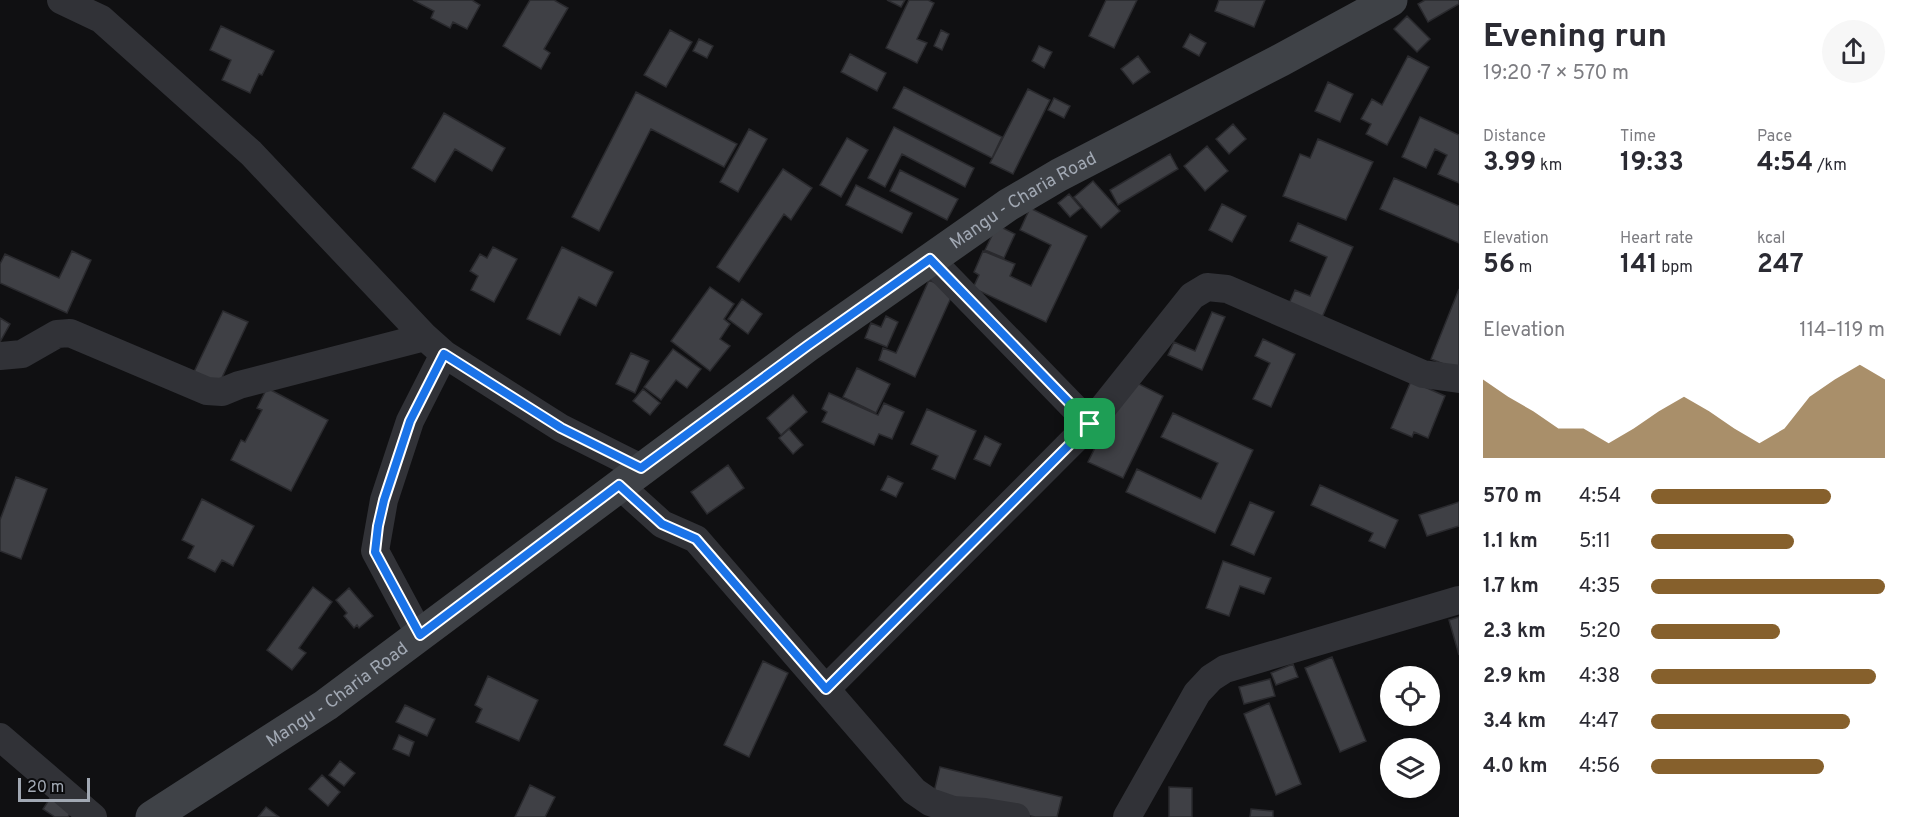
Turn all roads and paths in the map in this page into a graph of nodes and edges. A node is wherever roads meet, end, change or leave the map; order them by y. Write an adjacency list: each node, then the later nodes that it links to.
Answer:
1 (61, 0): 3 (street)
2 (1391, 0): 4 (street, Mangu - Charia Road)
3 (105, 10): 5 (street)
4 (930, 259): 8 (street); 9 (street, Mangu - Charia Road)
5 (434, 345): 6 (street); 9 (street); 11 (street)
6 (0, 356)
7 (1459, 379): 8 (street)
8 (1090, 424): 12 (street)
9 (630, 476): 11 (street, Mangu - Charia Road); 12 (street)
10 (1459, 600): 17 (street)
11 (420, 635): 15 (street, Mangu - Charia Road)
12 (826, 689): 16 (street)
13 (0, 737): 14 (street)
14 (93, 817)
15 (152, 817)
16 (1016, 817)
17 (1126, 817)

